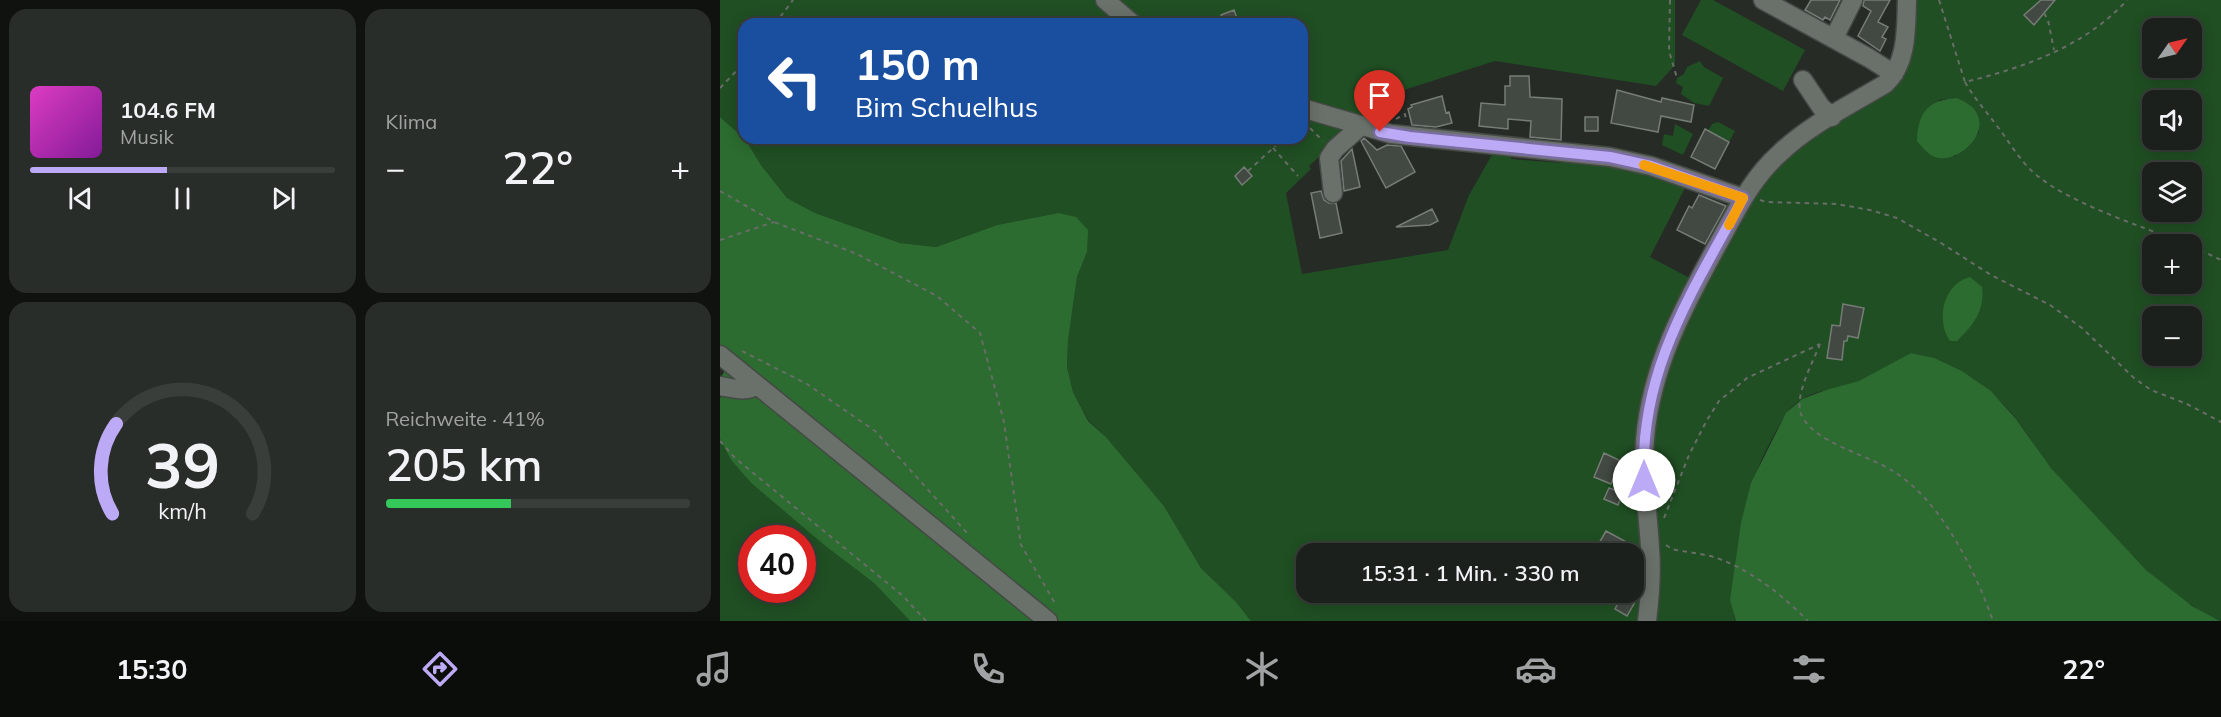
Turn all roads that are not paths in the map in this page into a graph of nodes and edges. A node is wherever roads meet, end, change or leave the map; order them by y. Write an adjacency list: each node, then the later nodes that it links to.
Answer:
1 (1105, 0): 5 (street)
2 (1763, 0): 6 (street)
3 (1853, 0): 6 (street)
4 (1907, 0): 7 (street)
5 (1126, 18)
6 (1834, 38): 7 (street)
7 (1894, 74): 10 (street)
8 (1803, 81): 10 (street)
9 (1308, 116): 11 (street)
10 (1832, 117): 13 (street)
11 (1361, 126): 12 (street); 13 (street)
12 (1333, 193)
13 (1745, 195): 18 (street)
14 (720, 355): 15 (street)
15 (757, 385): 16 (street); 17 (street)
16 (720, 386)
17 (1054, 616)
18 (1647, 621)

